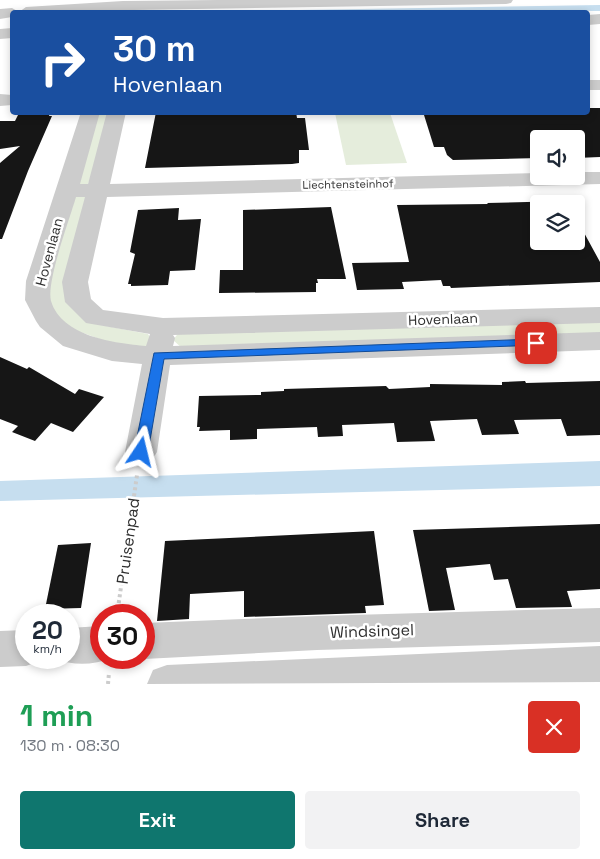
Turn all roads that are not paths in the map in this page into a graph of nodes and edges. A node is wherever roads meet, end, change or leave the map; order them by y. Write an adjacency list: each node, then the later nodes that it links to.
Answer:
1 (506, 0): 3 (street)
2 (123, 6): 3 (street); 4 (street)
3 (150, 6)
4 (58, 10)
5 (90, 115): 9 (street, Hovenlaan)
6 (116, 115): 8 (street, Hovenlaan)
7 (600, 178): 8 (street, Liechtensteinhof)
8 (96, 190): 9 (street); 11 (street, Hovenlaan)
9 (67, 191): 13 (street, Hovenlaan)
10 (600, 315): 11 (street, Hovenlaan)
11 (163, 327): 13 (street)
12 (600, 341): 13 (street, Hovenlaan)
13 (158, 356): 14 (street)
14 (140, 460)
15 (600, 625): 16 (street, Windsingel)
16 (155, 640)
17 (15, 648): 18 (street)
18 (0, 649)
19 (600, 664): 20 (street)
20 (167, 684)

